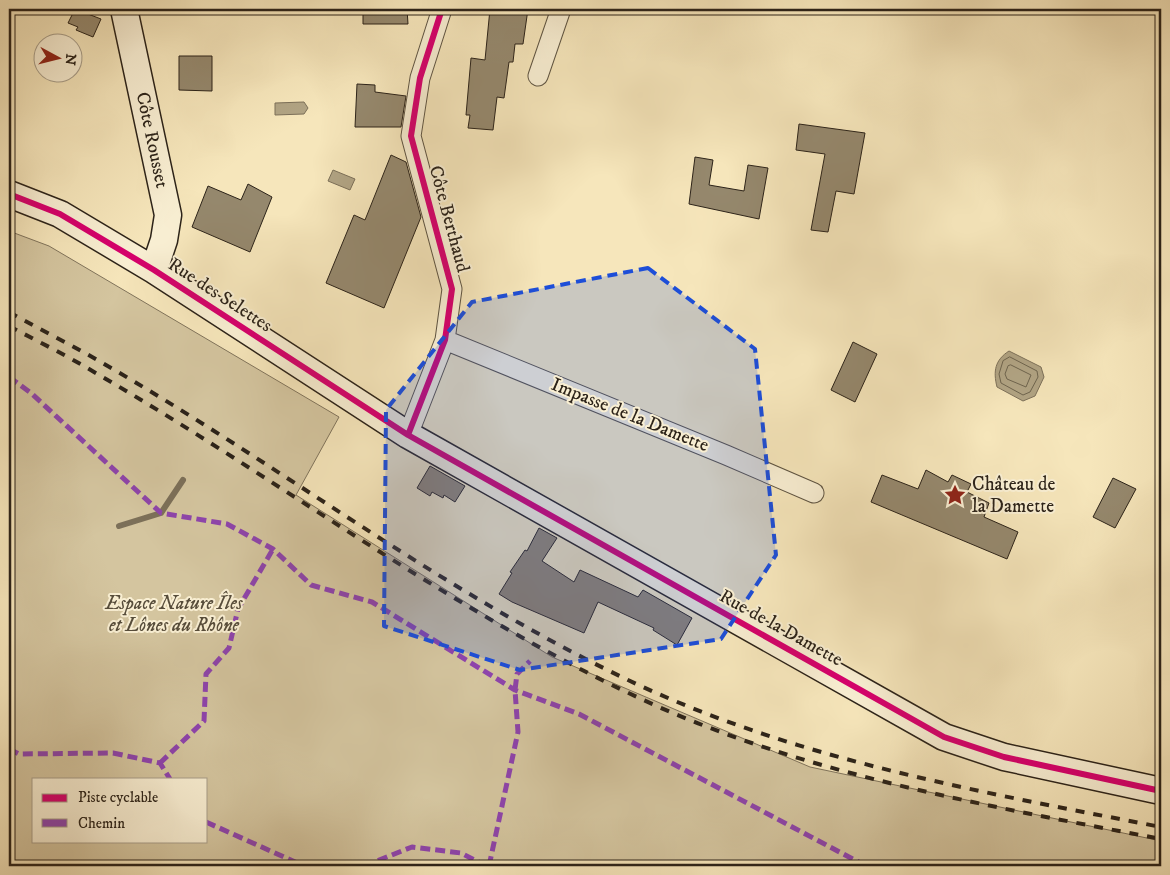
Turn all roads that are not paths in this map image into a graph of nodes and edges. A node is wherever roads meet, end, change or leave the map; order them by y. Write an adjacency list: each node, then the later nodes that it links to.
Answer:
1 (124, 9): 6 (main road, Côte Rousset)
2 (442, 9): 7 (street, Côte Berthaud)
3 (561, 9): 4 (street)
4 (538, 76)
5 (9, 194): 6 (main road, Rue des Selettes)
6 (154, 270): 8 (main road, Rue des Selettes)
7 (445, 340): 8 (street, Côte Berthaud); 9 (street, Impasse de la Damette)
8 (408, 435): 10 (main road, Rue de la Damette)
9 (814, 493)
10 (1161, 791)

